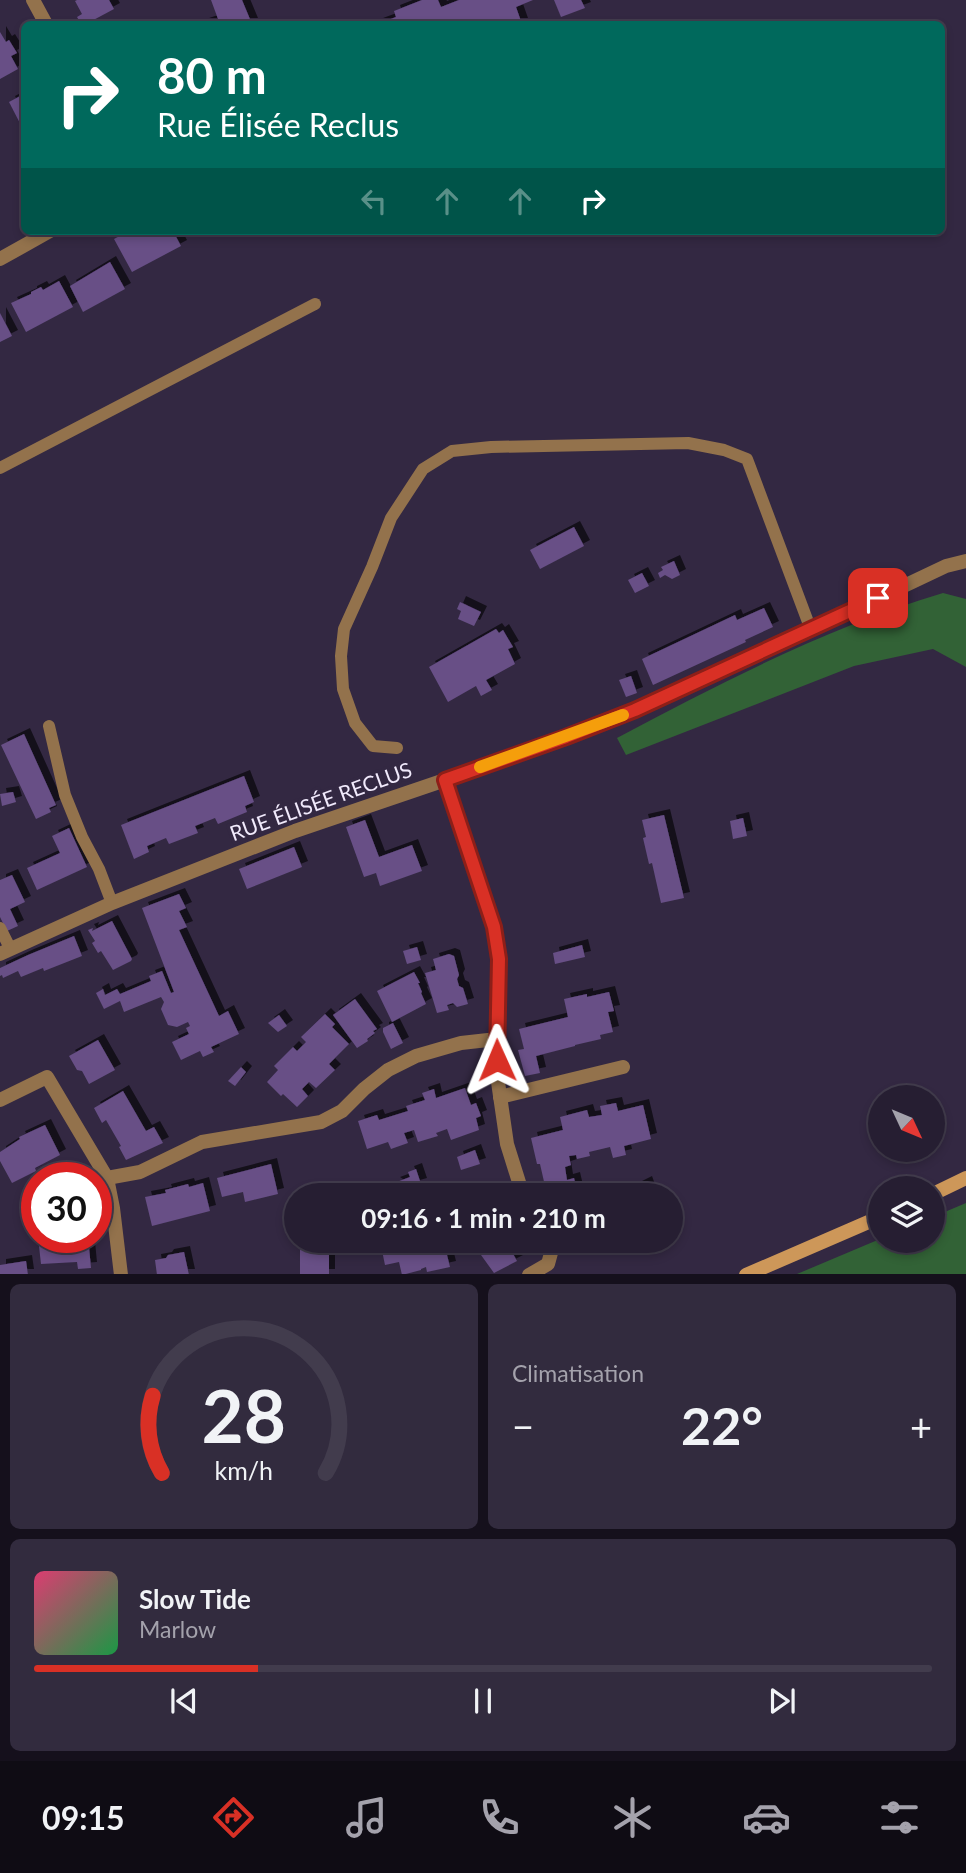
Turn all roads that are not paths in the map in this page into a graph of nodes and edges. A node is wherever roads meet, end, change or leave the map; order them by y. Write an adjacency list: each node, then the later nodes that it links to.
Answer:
1 (33, 0): 2 (street)
2 (44, 21)
3 (43, 235): 4 (street)
4 (0, 259)
5 (315, 304): 6 (lane)
6 (0, 468)
7 (966, 561): 8 (street, RUE ÉLISÉE RECLUS)
8 (811, 631): 10 (lane); 11 (street, RUE ÉLISÉE RECLUS)
9 (49, 726): 12 (lane)
10 (397, 748)
11 (445, 780): 12 (street, RUE ÉLISÉE RECLUS); 15 (street)
12 (112, 903): 14 (street, RUE ÉLISÉE RECLUS)
13 (0, 928): 14 (lane)
14 (5, 951)
15 (497, 1039): 17 (street); 20 (street)
16 (623, 1067): 17 (street)
17 (500, 1097): 22 (street)
18 (0, 1100): 19 (street)
19 (97, 1162)
20 (112, 1177)
21 (966, 1178): 23 (main road)
22 (519, 1183)
23 (945, 1188)
24 (112, 1203): 27 (street)
25 (868, 1222): 29 (main road)
26 (551, 1253): 28 (street)
27 (121, 1274)
28 (531, 1274)
29 (748, 1274)

